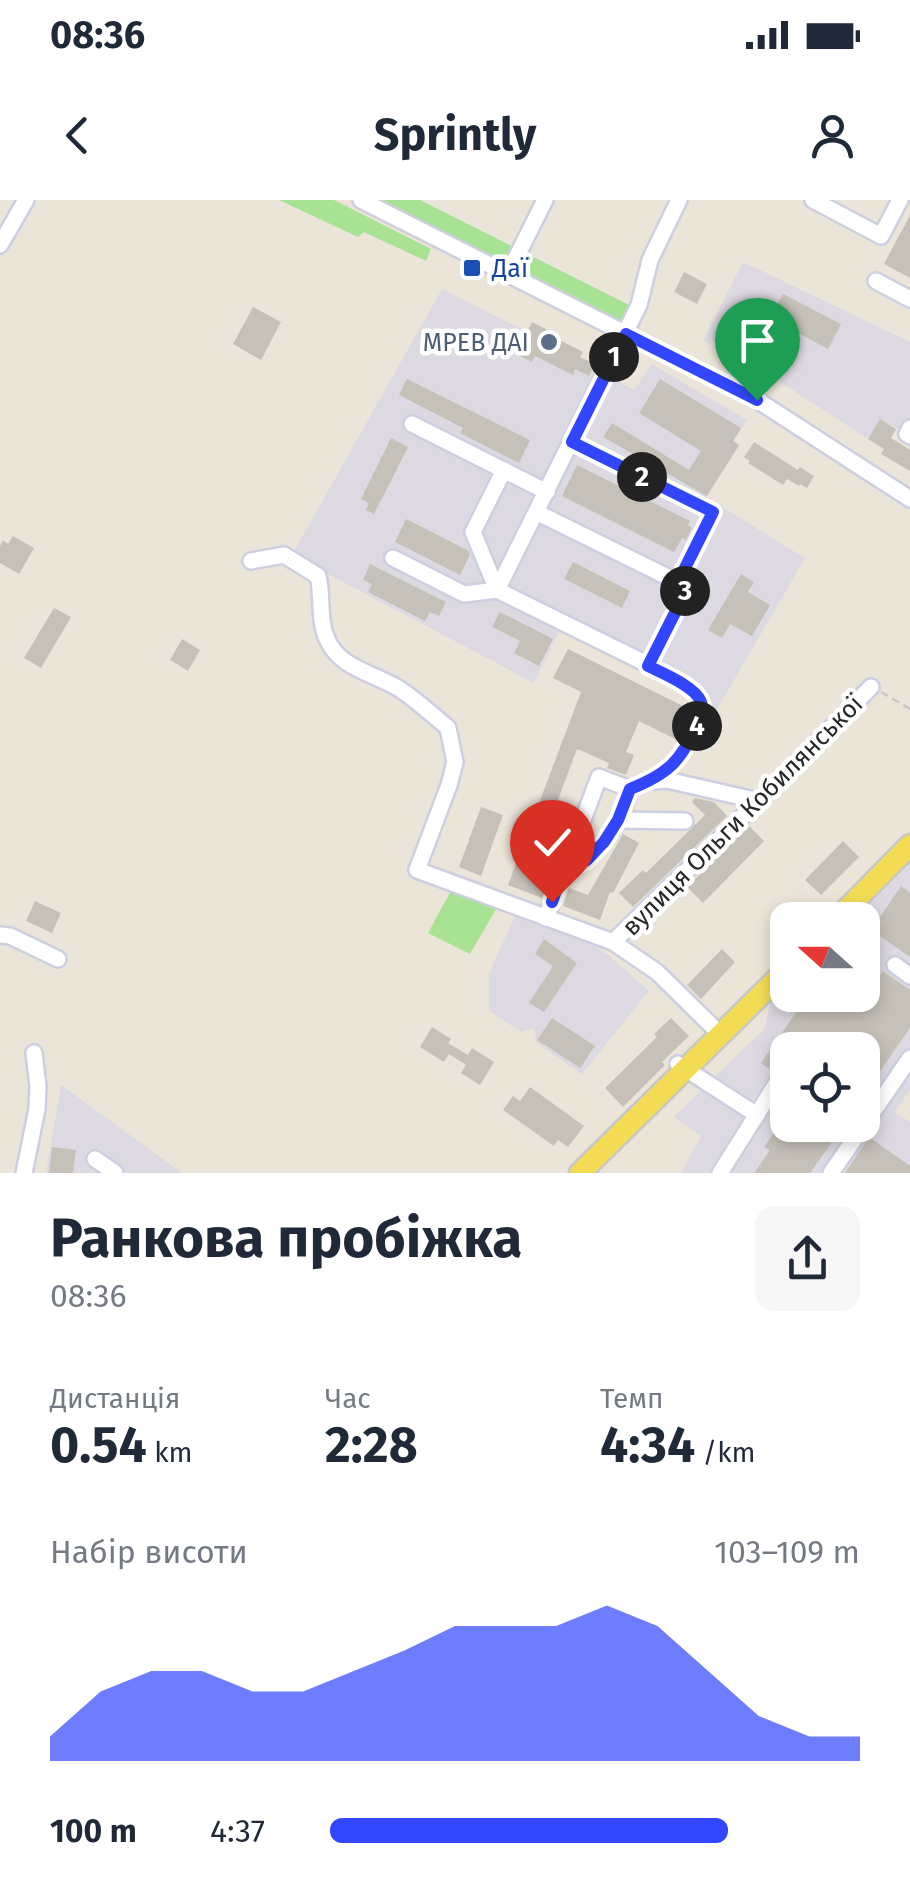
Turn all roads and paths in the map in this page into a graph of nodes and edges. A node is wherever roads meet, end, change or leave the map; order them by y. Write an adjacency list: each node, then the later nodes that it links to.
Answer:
1 (26, 200): 7 (street)
2 (361, 200): 8 (street)
3 (545, 200): 8 (street)
4 (679, 200): 11 (street)
5 (814, 200): 6 (street)
6 (900, 200)
7 (0, 245)
8 (508, 274): 11 (street)
9 (876, 281): 10 (street)
10 (910, 298)
11 (626, 334): 13 (street); 16 (street)
12 (412, 424): 14 (street)
13 (572, 442): 15 (street); 20 (street)
14 (504, 470): 15 (street); 21 (street)
15 (546, 492): 17 (street)
16 (910, 499)
17 (536, 512): 20 (street); 21 (street)
18 (393, 558): 21 (street)
19 (251, 561): 33 (street, вулиця Ольги Кобилянської)
20 (678, 582): 22 (street)
21 (498, 590): 22 (street)
22 (648, 666): 25 (street)
23 (871, 687): 24 (path); 27 (street, вулиця Ольги Кобилянської)
24 (910, 709)
25 (646, 782): 26 (street); 27 (street)
26 (630, 789): 28 (street); 31 (street)
27 (759, 800): 35 (street, вулиця Ольги Кобилянської)
28 (618, 820): 29 (street); 31 (street)
29 (685, 821)
30 (910, 845): 32 (main road)
31 (562, 874): 33 (street)
32 (854, 902)
33 (546, 918): 35 (street, вулиця Ольги Кобилянської)
34 (0, 935): 36 (street)
35 (613, 942): 40 (street, вулиця Ольги Кобилянської)
36 (58, 959)
37 (894, 965): 38 (street)
38 (910, 976)
39 (770, 986): 40 (main road)
40 (721, 1035): 43 (main road)
41 (34, 1053): 49 (street)
42 (910, 1058): 45 (street)
43 (682, 1067): 46 (street); 51 (main road)
44 (770, 1094): 46 (street)
45 (880, 1102)
46 (757, 1115): 52 (street)
47 (852, 1142): 53 (street)
48 (95, 1158): 50 (street)
49 (24, 1173)
50 (115, 1173)
51 (580, 1173)
52 (720, 1173)
53 (831, 1173)

